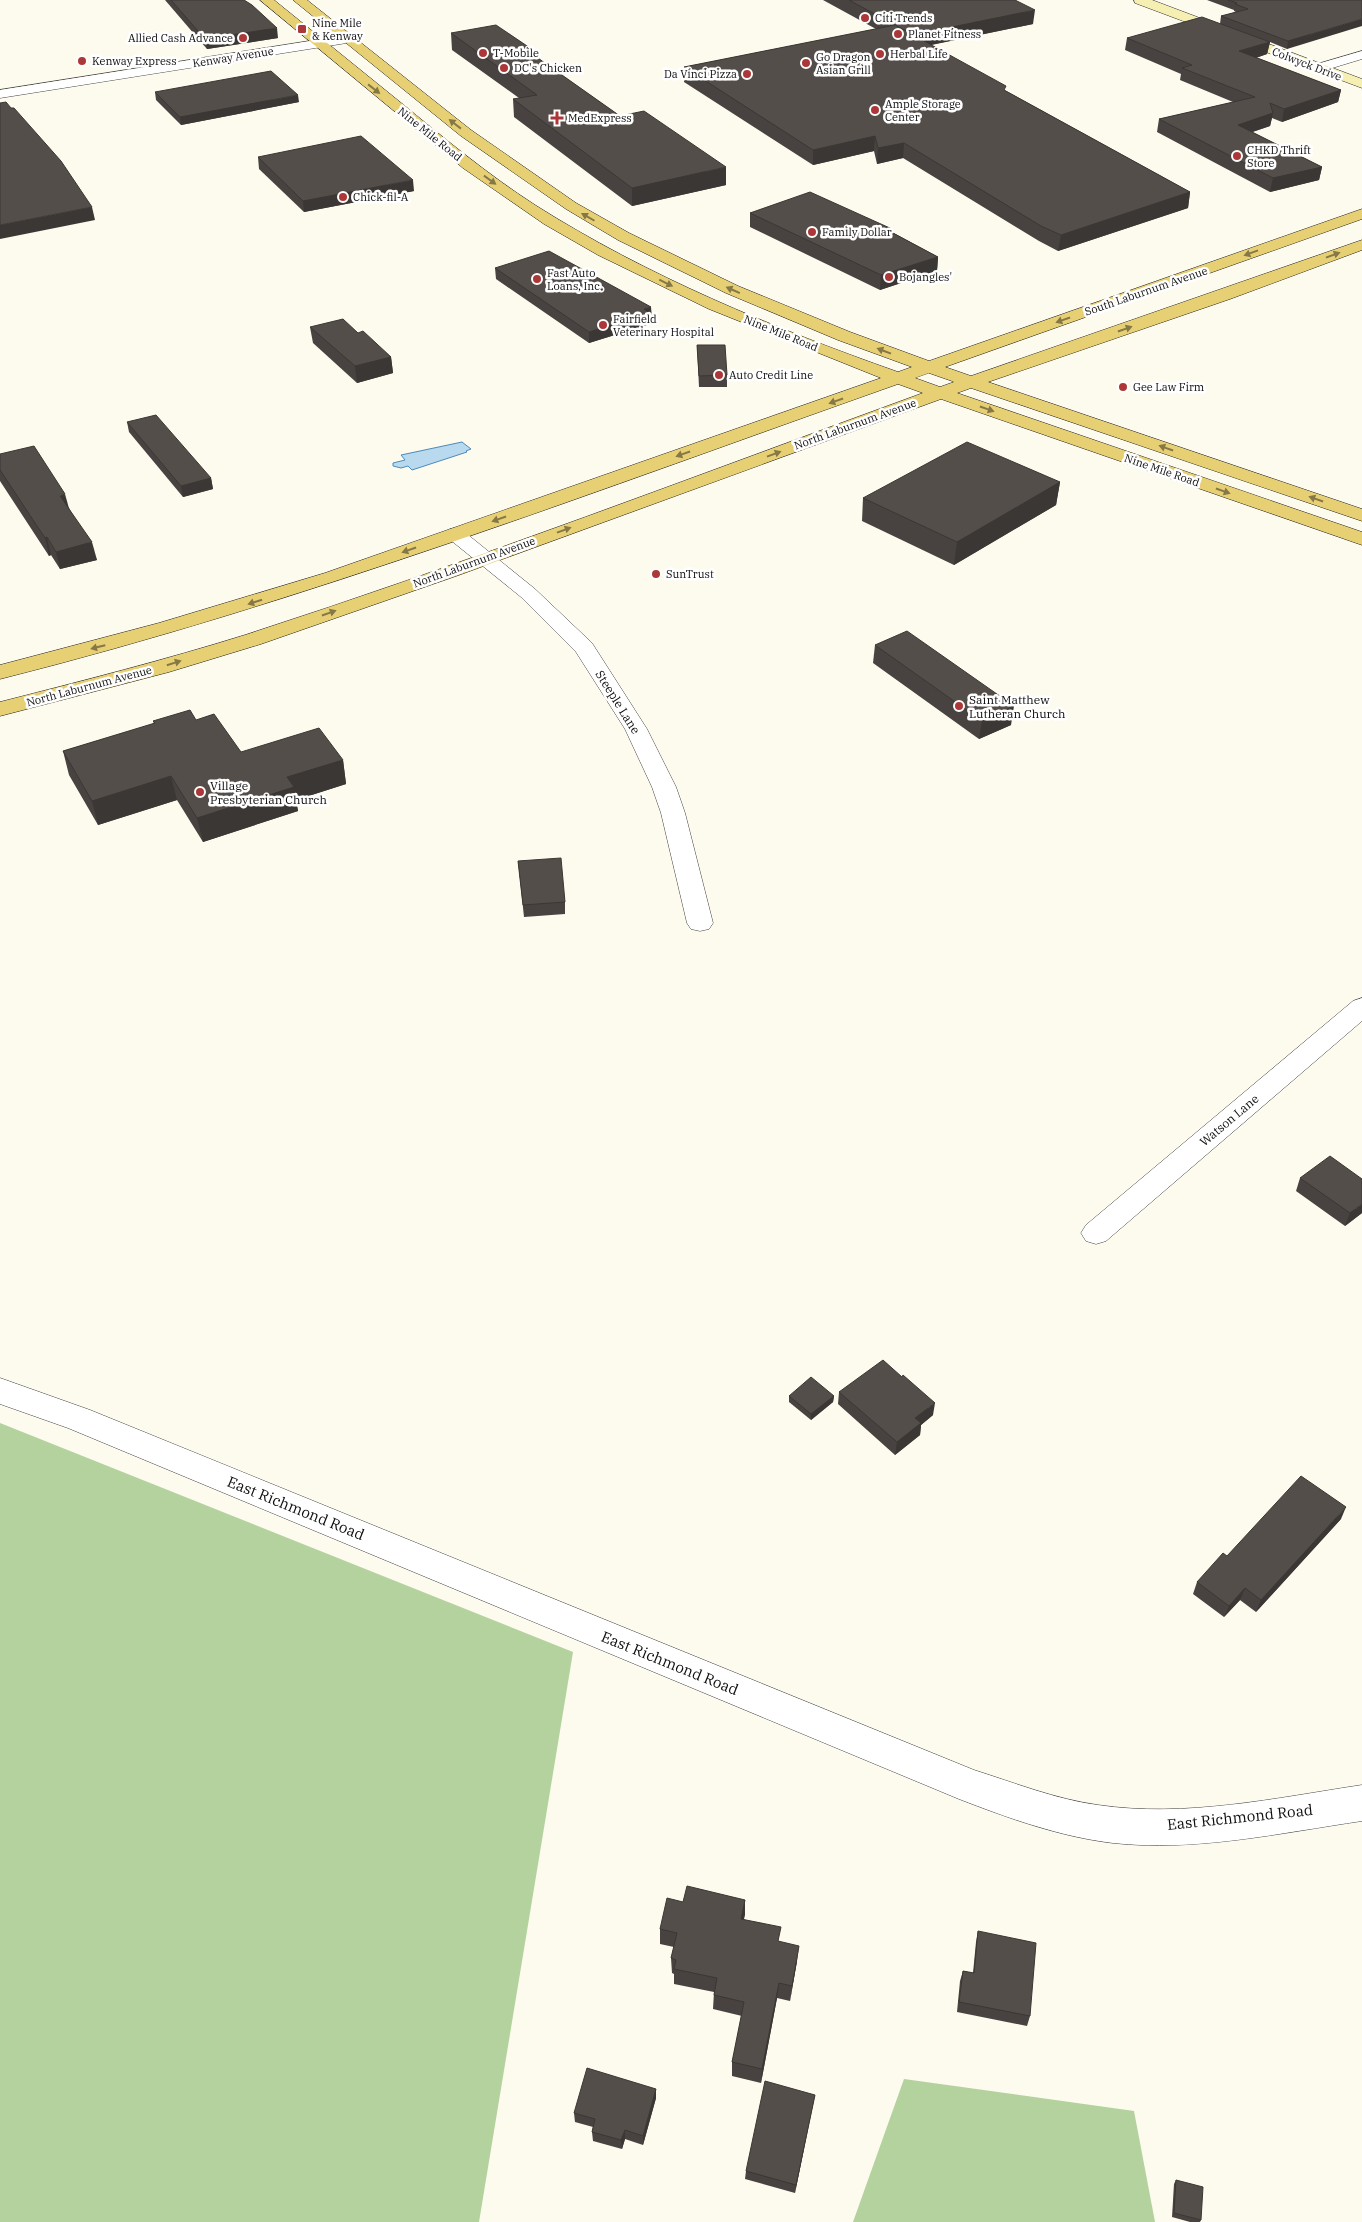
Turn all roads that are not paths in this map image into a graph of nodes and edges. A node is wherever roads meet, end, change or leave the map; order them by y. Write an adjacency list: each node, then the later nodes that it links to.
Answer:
1 (266, 0): 5 (main road, Nine Mile Road)
2 (299, 0): 4 (main road, Nine Mile Road)
3 (1140, 0): 7 (street, Colwyck Drive)
4 (348, 39): 5 (street, Kenway Avenue); 14 (main road, Nine Mile Road, one-way to 4)
5 (318, 43): 9 (street, Kenway Avenue); 15 (main road, Nine Mile Road, one-way to 15)
6 (1362, 55): 7 (street)
7 (1319, 68): 8 (street, Colwyck Drive)
8 (1362, 84)
9 (0, 94)
10 (1362, 214): 11 (main road, South Laburnum Avenue)
11 (1297, 236): 13 (main road); 14 (main road, South Laburnum Avenue, one-way to 14)
12 (1362, 245): 13 (main road, one-way to 12)
13 (1271, 278): 16 (main road, one-way to 13)
14 (930, 368): 15 (main road, South Laburnum Avenue); 16 (main road, Nine Mile Road)
15 (898, 378): 17 (main road, Nine Mile Road); 19 (main road, one-way to 19)
16 (970, 382): 17 (main road, North Laburnum Avenue); 18 (main road, Nine Mile Road, one-way to 16)
17 (941, 393): 20 (main road, Nine Mile Road, one-way to 20); 21 (main road, North Laburnum Avenue, one-way to 17)
18 (1362, 515)
19 (455, 534): 21 (street, Steeple Lane); 22 (main road, one-way to 22)
20 (1362, 539)
21 (486, 558): 23 (main road, North Laburnum Avenue, one-way to 21); 24 (street, Steeple Lane)
22 (0, 672)
23 (0, 709)
24 (700, 923)
25 (1362, 1007): 26 (street, Watson Lane)
26 (1096, 1233)
27 (0, 1391): 28 (street, East Richmond Road)
28 (1362, 1802)

